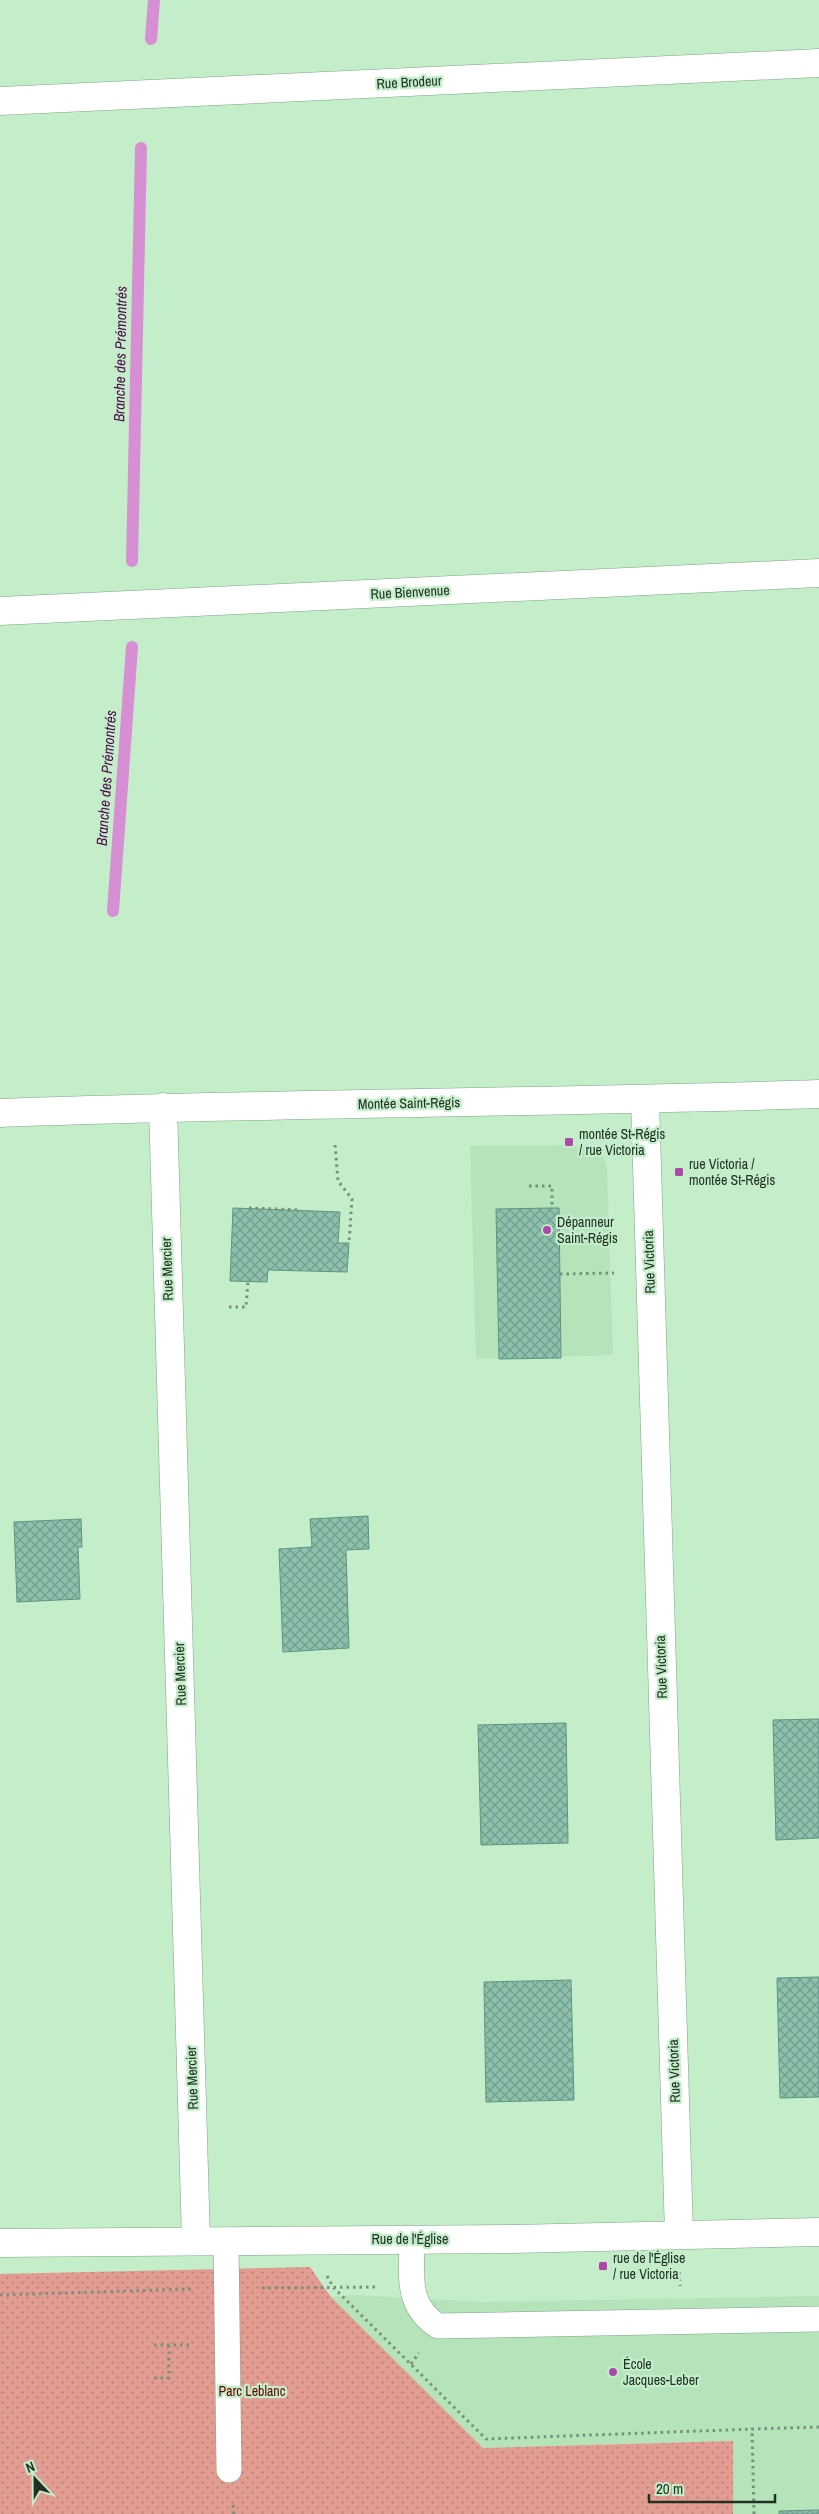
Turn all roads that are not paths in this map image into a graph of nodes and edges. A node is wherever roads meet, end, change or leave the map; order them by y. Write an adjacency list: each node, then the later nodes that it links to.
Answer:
1 (819, 63): 2 (street, Rue Brodeur)
2 (0, 101)
3 (819, 572): 4 (street, Rue Bienvenue)
4 (0, 611)
5 (819, 1094): 6 (street, Montée Saint-Régis)
6 (645, 1099): 7 (street, Montée Saint-Régis); 10 (street, Rue Victoria)
7 (163, 1107): 8 (street, Montée Saint-Régis); 12 (street, Rue Mercier)
8 (0, 1113)
9 (819, 2232): 10 (street, Rue de l'Église)
10 (679, 2234): 11 (street, Rue de l'Église)
11 (412, 2239): 13 (street, Rue de l'Église); 15 (lane)
12 (196, 2240): 13 (street, Rue de l'Église); 14 (street, Rue de l'Église)
13 (226, 2240): 16 (lane)
14 (0, 2243)
15 (819, 2319)
16 (230, 2470)

